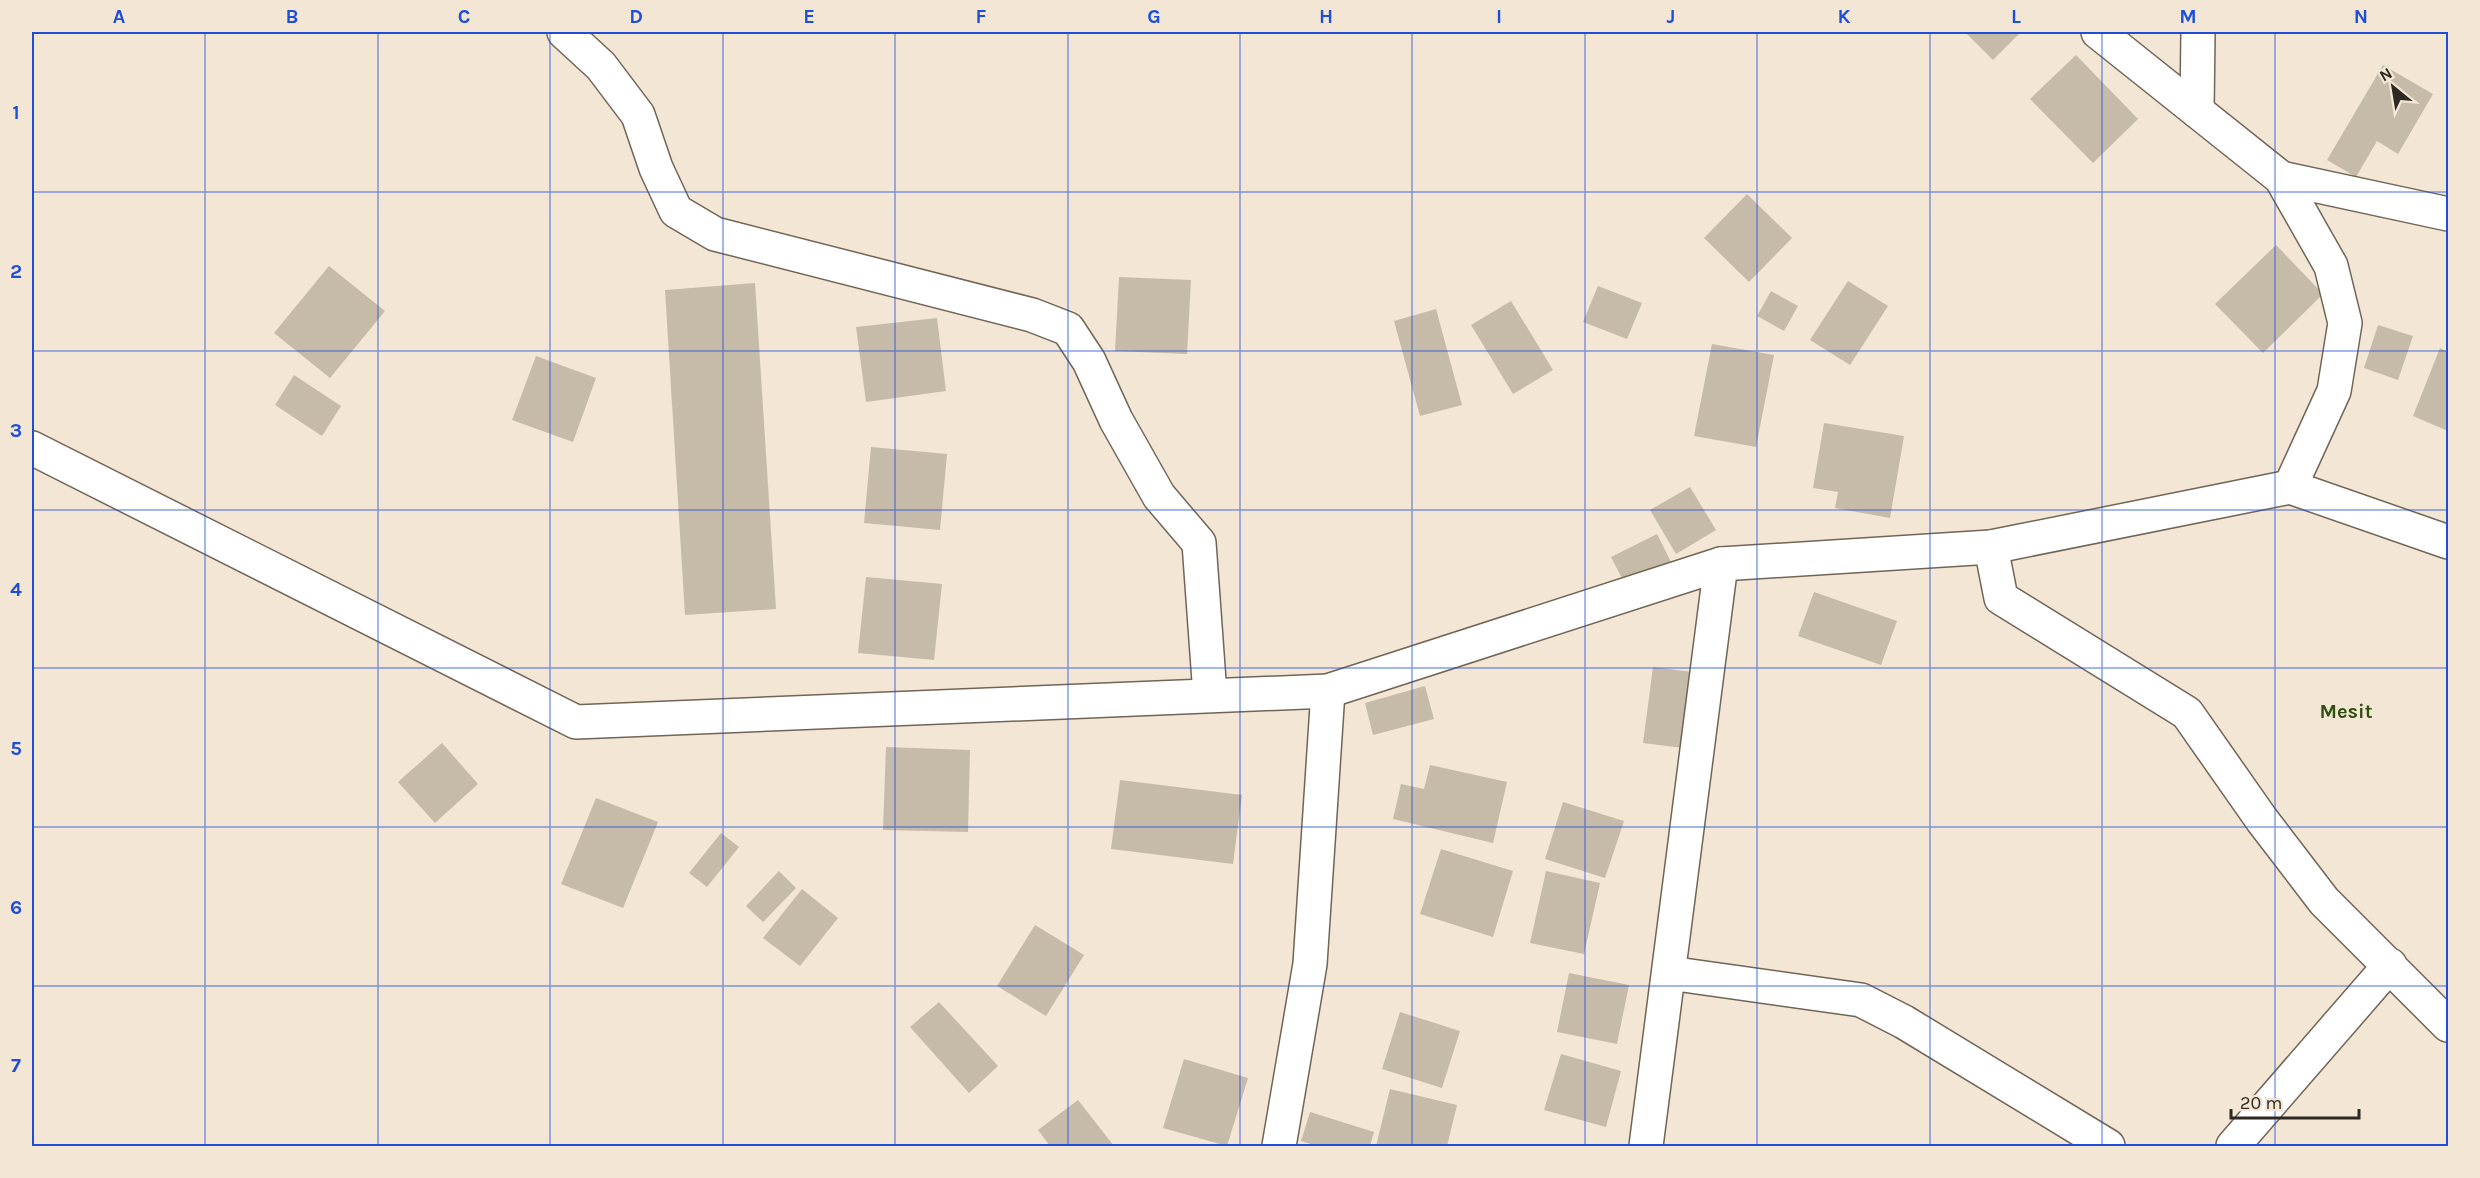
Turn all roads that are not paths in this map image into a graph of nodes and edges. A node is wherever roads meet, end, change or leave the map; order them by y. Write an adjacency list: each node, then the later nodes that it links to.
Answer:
1 (564, 32): 13 (street)
2 (2098, 32): 4 (street)
3 (2198, 32): 4 (street)
4 (2197, 111): 5 (street)
5 (2282, 178): 6 (street); 8 (street)
6 (2448, 214)
7 (32, 448): 13 (street)
8 (2290, 487): 9 (street); 10 (street)
9 (2448, 542)
10 (1991, 547): 11 (street); 14 (street)
11 (1721, 564): 12 (street); 15 (street)
12 (1328, 691): 13 (street); 17 (street)
13 (1210, 696)
14 (2390, 965): 16 (street); 20 (street)
15 (1669, 973): 18 (street); 19 (street)
16 (2448, 1025)
17 (1279, 1146)
18 (1646, 1146)
19 (2109, 1146)
20 (2233, 1146)

